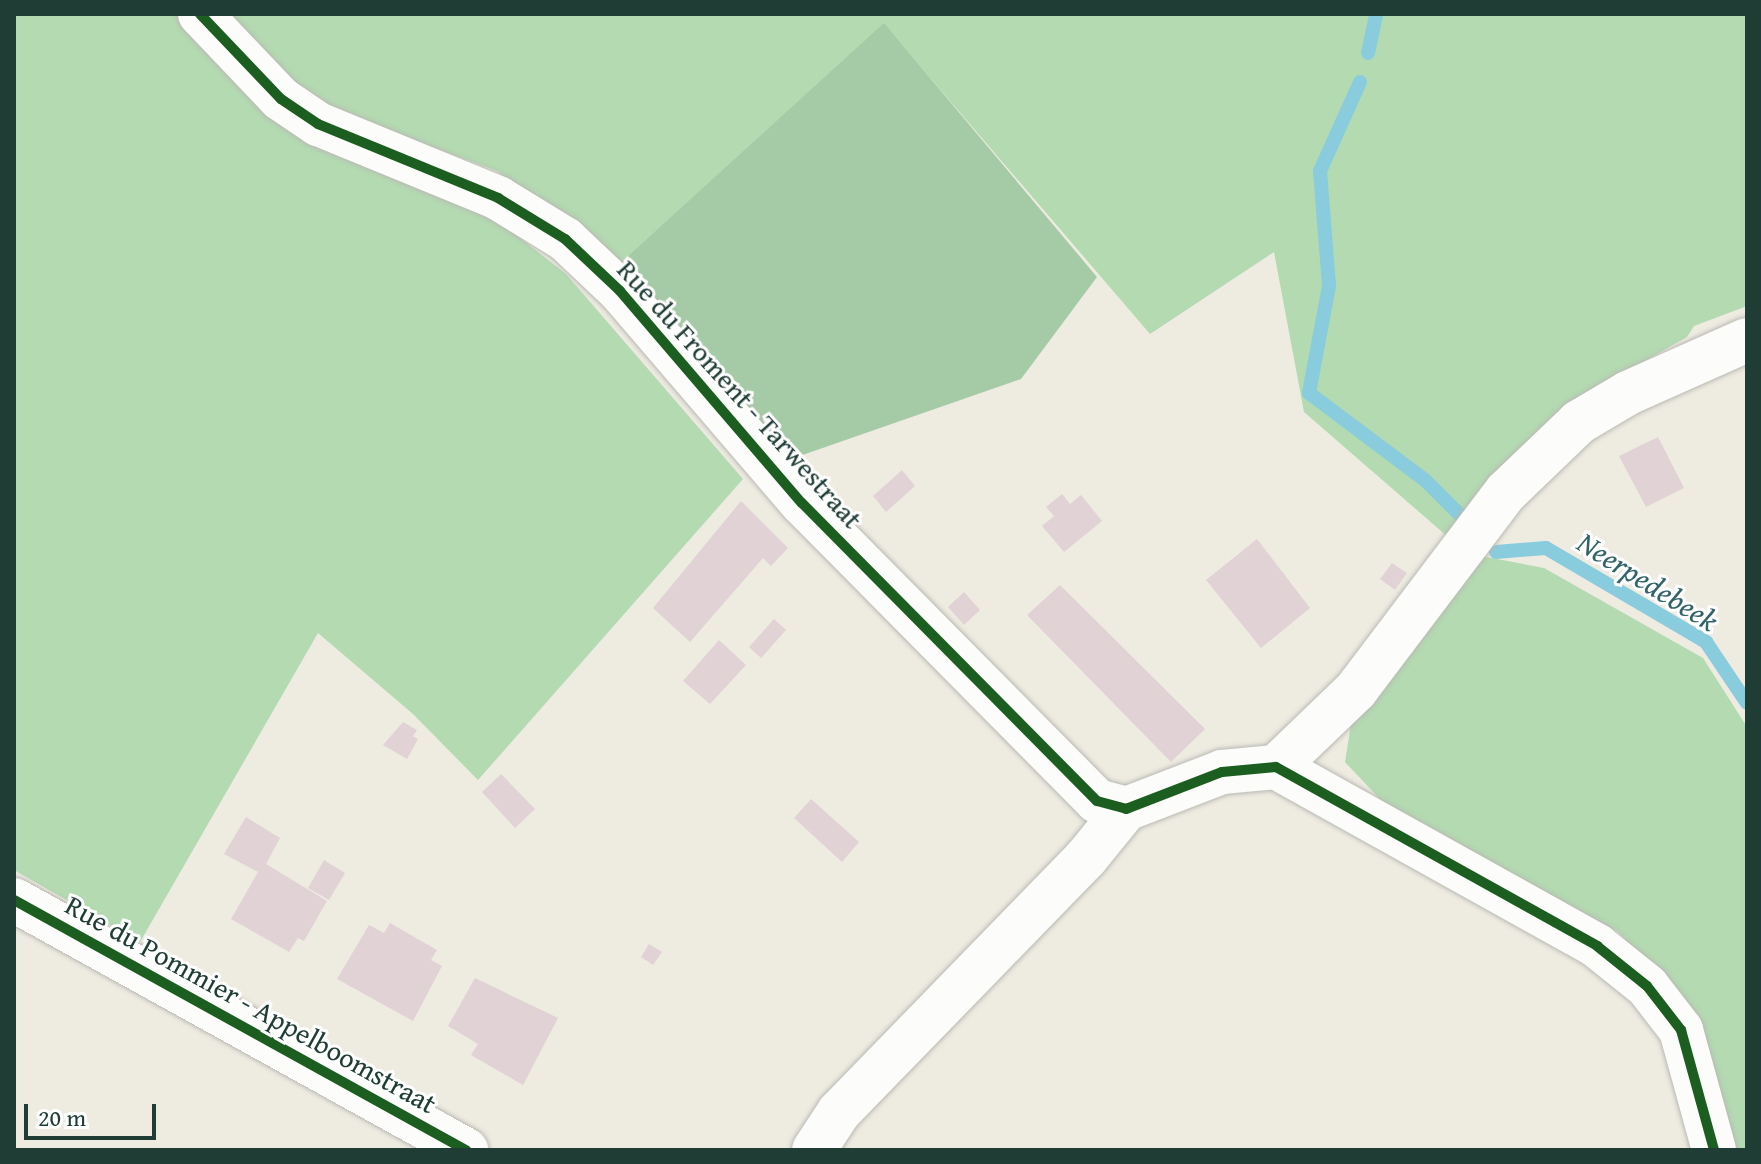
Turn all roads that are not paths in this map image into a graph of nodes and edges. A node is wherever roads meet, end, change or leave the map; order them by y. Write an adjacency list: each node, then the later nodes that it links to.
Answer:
1 (200, 14): 4 (street, Rue du Froment - Tarwestraat)
2 (1747, 340): 3 (street)
3 (1276, 767): 4 (street); 8 (street)
4 (1126, 809): 7 (street)
5 (14, 900): 6 (street, Rue du Pommier - Appelboomstraat)
6 (466, 1150)
7 (814, 1150)
8 (1714, 1150)

